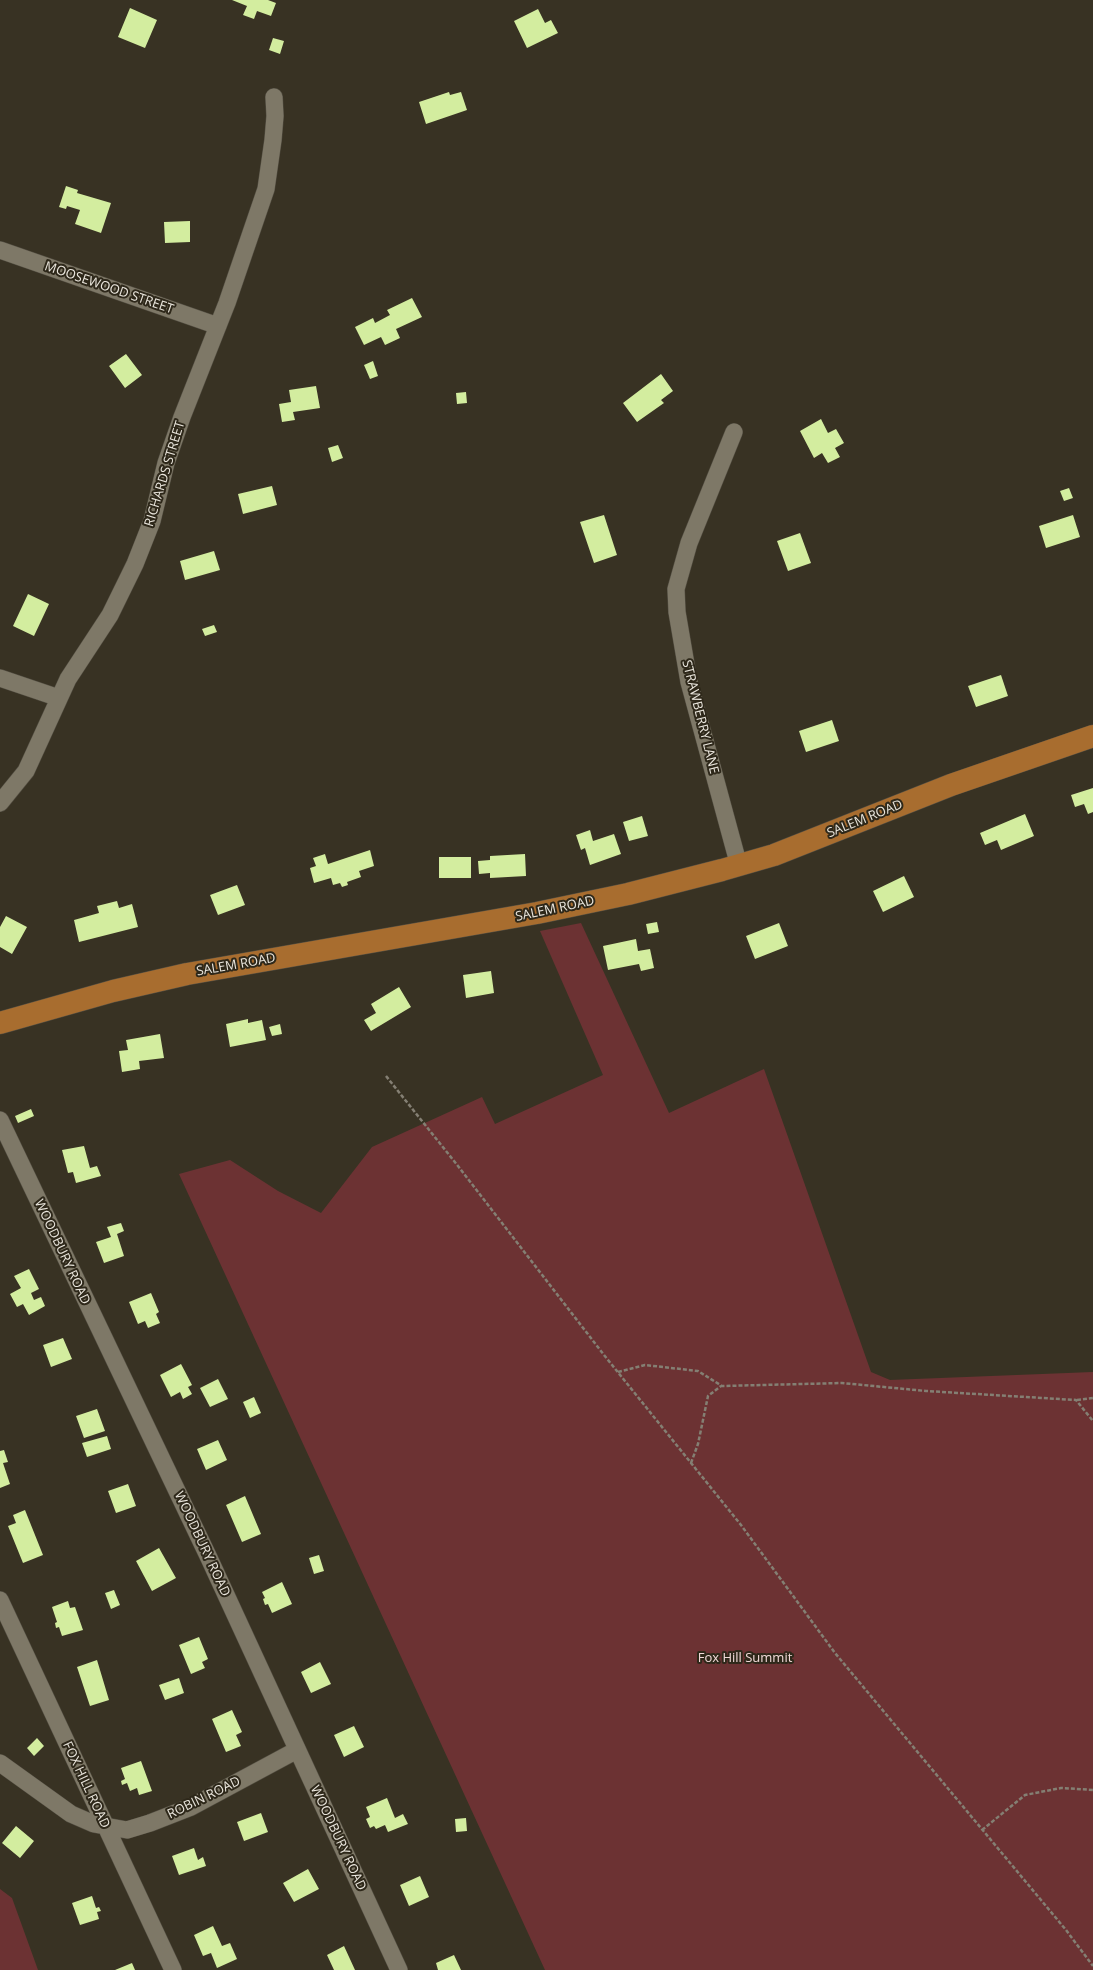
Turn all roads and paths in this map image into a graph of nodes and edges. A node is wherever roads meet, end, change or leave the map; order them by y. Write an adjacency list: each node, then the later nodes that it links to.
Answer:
1 (274, 97): 3 (street, RICHARDS STREET)
2 (0, 250): 3 (street, MOOSEWOOD STREET)
3 (218, 326): 6 (street, RICHARDS STREET)
4 (734, 432): 9 (street, STRAWBERRY LANE)
5 (0, 678): 6 (street)
6 (59, 698): 8 (street, RICHARDS STREET)
7 (1093, 736): 9 (main road, SALEM ROAD)
8 (0, 803)
9 (739, 866): 10 (main road, SALEM ROAD)
10 (0, 1023)
11 (386, 1076): 13 (path)
12 (0, 1120): 20 (street, WOODBURY ROAD)
13 (618, 1372): 14 (path); 18 (path)
14 (722, 1386): 16 (path); 18 (path)
15 (1093, 1398): 16 (path)
16 (1076, 1400): 17 (path)
17 (1093, 1421)
18 (692, 1463): 24 (path)
19 (0, 1600): 23 (street, FOX HILL ROAD)
20 (297, 1750): 23 (street, ROBIN ROAD); 27 (street, WOODBURY ROAD)
21 (0, 1763): 23 (street, ROBIN ROAD)
22 (1093, 1790): 24 (path)
23 (105, 1826): 26 (street, FOX HILL ROAD)
24 (982, 1830): 25 (path)
25 (1093, 1966)
26 (173, 1970)
27 (399, 1970)

